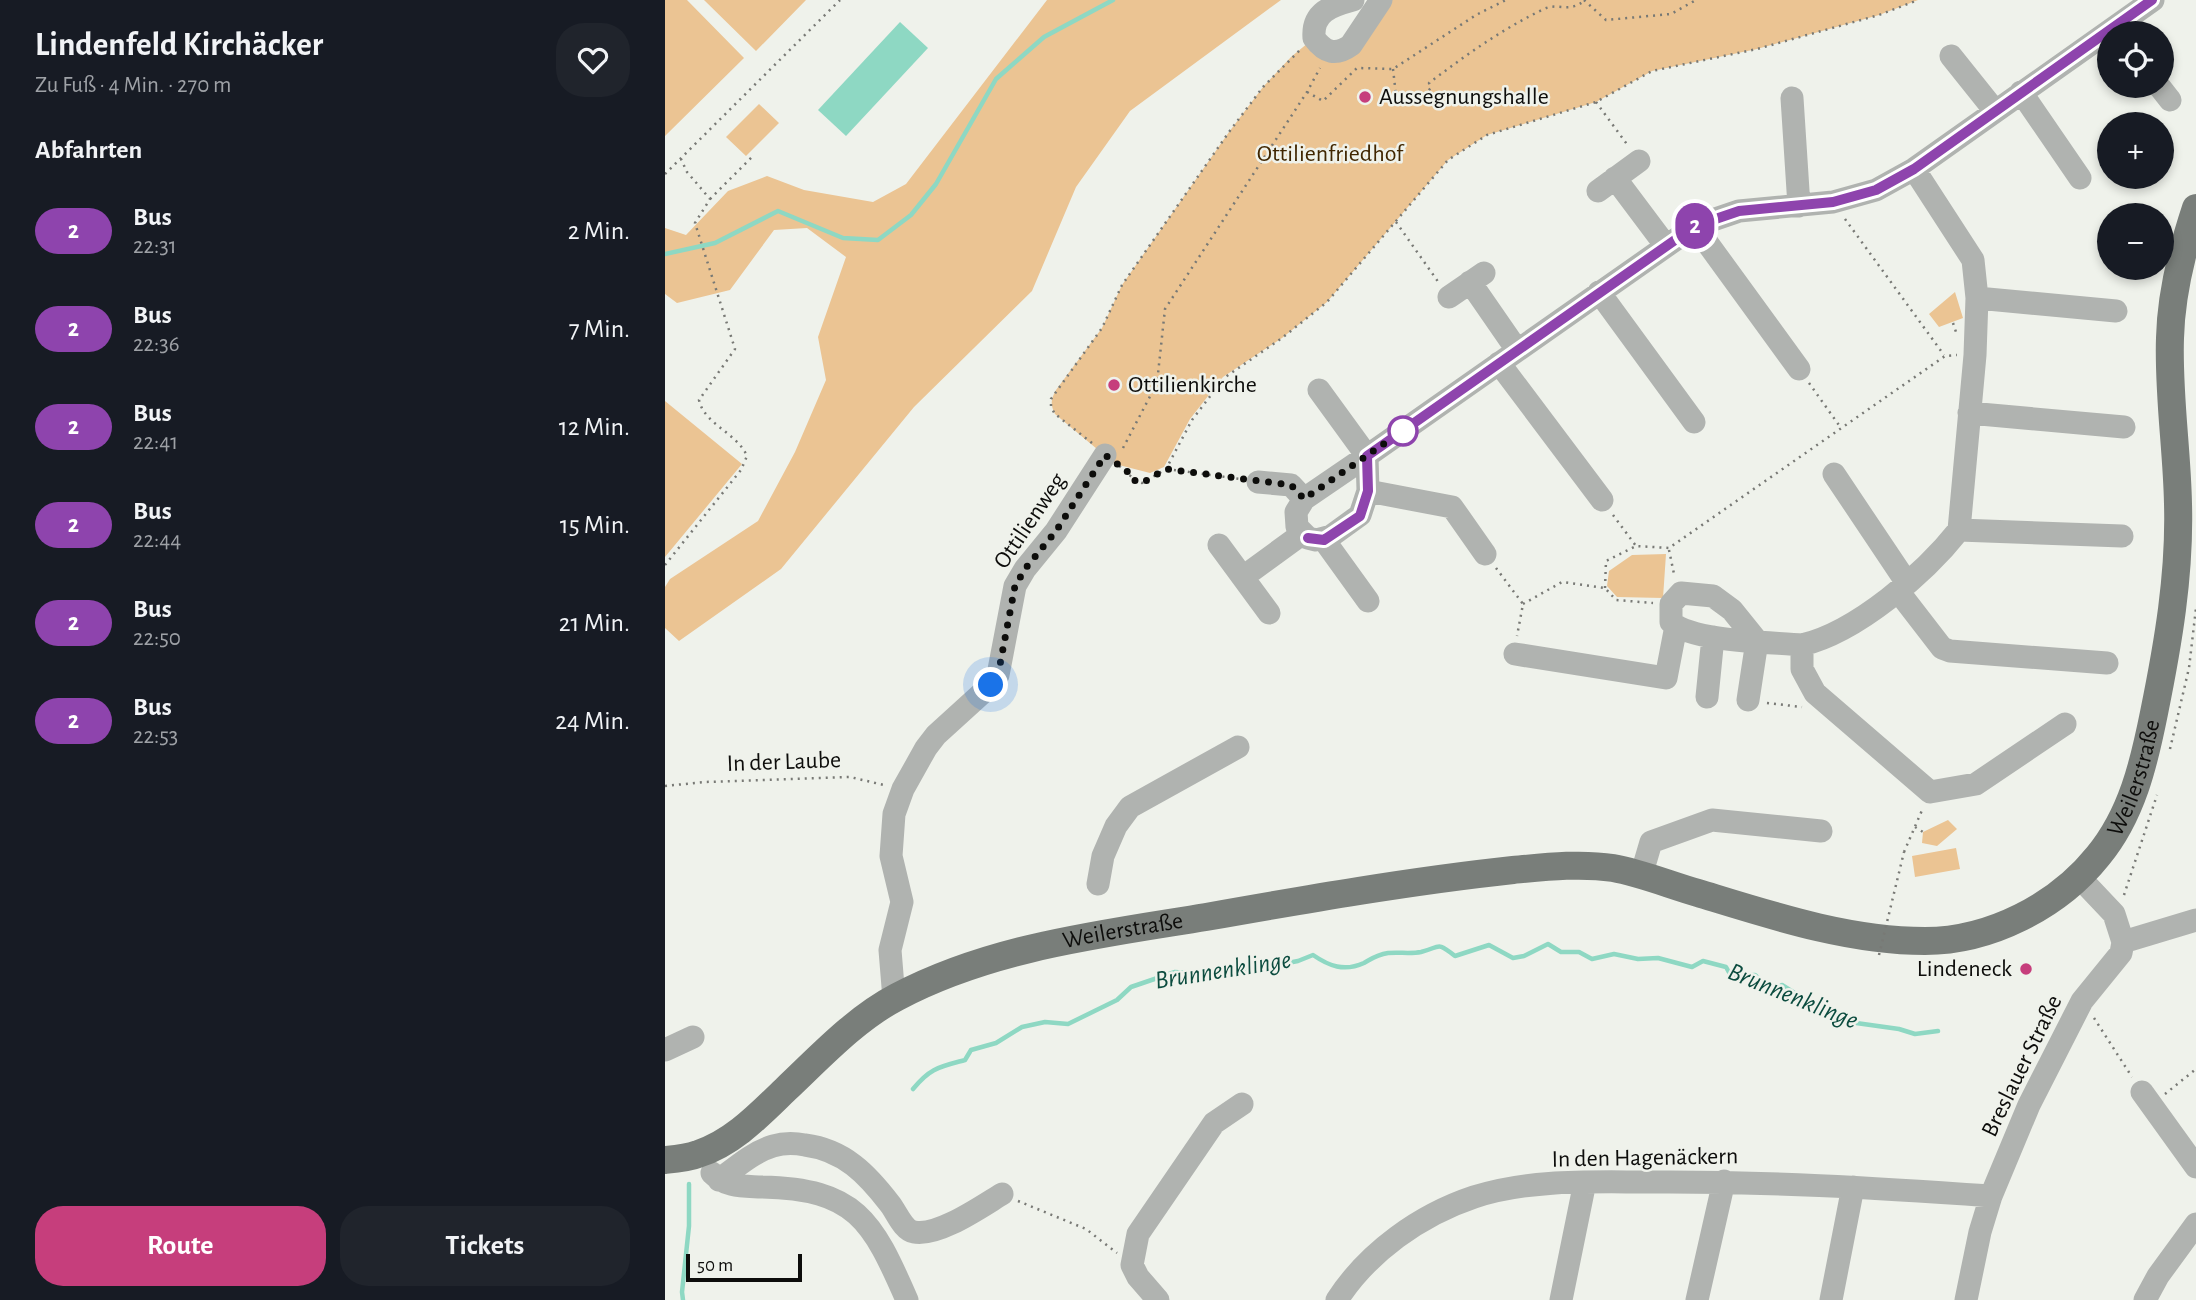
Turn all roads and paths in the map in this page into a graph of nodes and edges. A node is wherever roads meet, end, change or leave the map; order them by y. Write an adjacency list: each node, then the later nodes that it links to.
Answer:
1 (839, 0): 20 (path)
2 (1353, 0): 11 (street)
3 (1381, 0): 11 (street)
4 (1506, 0): 13 (path)
5 (1584, 0): 6 (path); 13 (path)
6 (1696, 0)
7 (1918, 0): 17 (path)
8 (2153, 0): 9 (street)
9 (2127, 21)
10 (2097, 42): 15 (street)
11 (1320, 45): 14 (path); 44 (path)
12 (1951, 56): 18 (street)
13 (1393, 69): 14 (path)
14 (1307, 92): 44 (path)
15 (2021, 92): 18 (street); 24 (street)
16 (1791, 98): 27 (street)
17 (1596, 102): 21 (path); 29 (path)
18 (1995, 111): 22 (street)
19 (753, 156): 25 (path)
20 (681, 159): 23 (path); 25 (path)
21 (1639, 160): 31 (street)
22 (1914, 169): 26 (street); 34 (street)
23 (665, 174)
24 (2080, 178)
25 (710, 199): 58 (path)
26 (1833, 202): 27 (street); 42 (path)
27 (1799, 206): 30 (street)
28 (2196, 208): 82 (main road, Weilerstraße)
29 (1396, 221): 33 (path); 45 (path)
30 (1695, 226): 31 (street); 37 (street)
31 (1665, 246): 32 (street)
32 (1599, 292): 36 (street); 40 (street)
33 (1449, 297): 36 (street)
34 (1977, 298): 35 (street); 39 (street)
35 (2116, 311)
36 (1508, 356): 43 (street); 50 (street)
37 (1799, 369): 42 (path)
38 (1319, 390): 43 (street)
39 (1969, 414): 41 (street); 51 (street)
40 (1694, 422)
41 (2125, 427)
42 (1841, 428): 56 (path)
43 (1367, 456): 48 (street); 49 (street)
44 (1110, 459): 45 (path); 76 (street, Ottilienweg)
45 (1166, 469): 47 (path)
46 (1834, 474): 60 (street)
47 (1258, 482): 49 (street)
48 (1368, 491): 53 (street); 57 (street)
49 (1304, 499): 53 (street)
50 (1602, 500): 55 (path)
51 (1959, 530): 52 (street); 60 (street)
52 (2122, 536)
53 (1313, 537): 59 (street); 62 (street)
54 (1219, 545): 59 (street)
55 (1636, 546): 56 (path); 61 (path)
56 (1669, 548): 64 (path)
57 (1485, 554): 63 (path)
58 (665, 565)
59 (1243, 577): 65 (street)
60 (1903, 587): 68 (street); 70 (street)
61 (1605, 588): 63 (path); 64 (path)
62 (1368, 601)
63 (1523, 604): 69 (path)
64 (1676, 608): 66 (street); 67 (street); 69 (street)
65 (1269, 613)
66 (1713, 637): 67 (street); 71 (street)
67 (1757, 641): 68 (street); 72 (street)
68 (1803, 645): 77 (street)
69 (1515, 653)
70 (2107, 663)
71 (1707, 697)
72 (1748, 700)
73 (2065, 724): 77 (street)
74 (1238, 747): 83 (street)
75 (665, 786): 76 (path, In der Laube)
76 (903, 789): 87 (street, Ottilienweg)
77 (1930, 792): 78 (path)
78 (1915, 827): 80 (path); 86 (path, bridge)
79 (1821, 831): 81 (street)
80 (1923, 832)
81 (1641, 876): 82 (main road, Weilerstraße); 87 (main road, Weilerstraße)
82 (2079, 877): 85 (street)
83 (1098, 884)
84 (2196, 920): 85 (street)
85 (2123, 942): 88 (street, Breslauer Straße)
86 (1879, 955)
87 (894, 999): 94 (main road, Weilerstraße)
88 (2082, 1001): 92 (path); 102 (street, Breslauer Straße)
89 (692, 1037): 90 (street)
90 (665, 1050)
91 (2196, 1069): 92 (path)
92 (2146, 1098): 96 (street)
93 (1242, 1104): 104 (street)
94 (697, 1155): 95 (main road, Weilerstraße); 97 (street)
95 (665, 1160)
96 (2196, 1167)
97 (719, 1180): 101 (street); 105 (street)
98 (1724, 1181): 99 (street, In den Hagenäckern); 100 (street, In den Hagenäckern); 109 (street)
99 (1585, 1182): 107 (street, In den Hagenäckern); 108 (street)
100 (1853, 1187): 102 (street, In den Hagenäckern); 110 (street)
101 (1002, 1194): 104 (path)
102 (1991, 1196): 111 (street, Breslauer Straße)
103 (2196, 1224): 112 (street)
104 (1132, 1265): 106 (street)
105 (907, 1300)
106 (1158, 1300)
107 (1337, 1300)
108 (1561, 1300)
109 (1697, 1300)
110 (1831, 1300)
111 (1966, 1300)
112 (2145, 1300)

